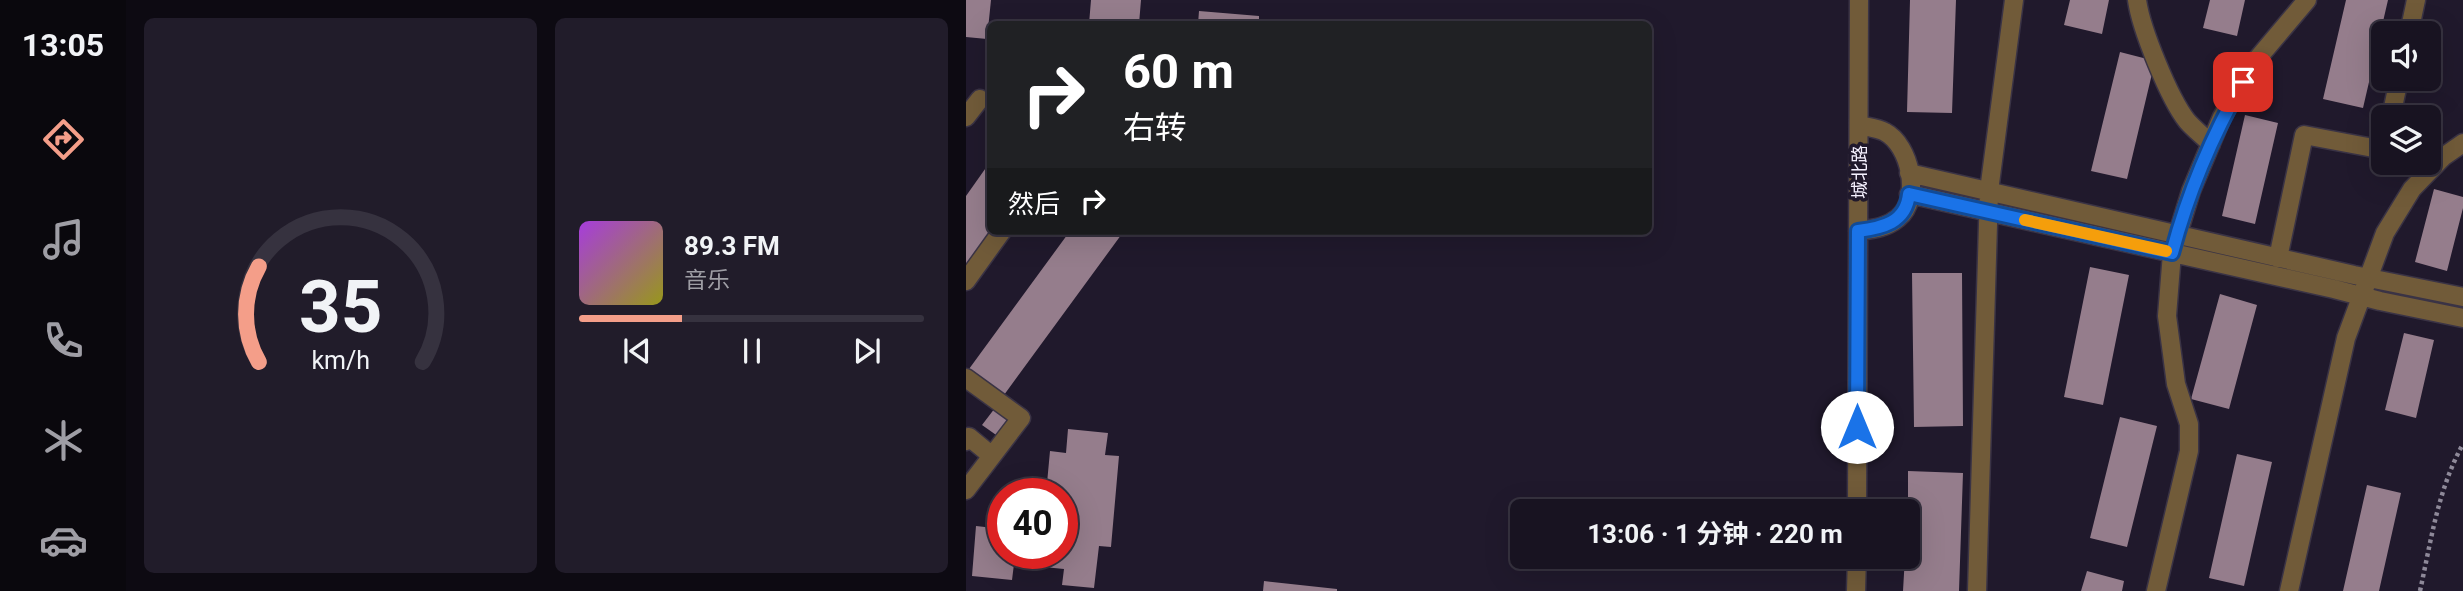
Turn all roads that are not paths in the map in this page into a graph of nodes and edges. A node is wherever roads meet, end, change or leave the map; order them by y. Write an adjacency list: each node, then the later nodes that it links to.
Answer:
1 (1859, 0): 9 (street, 城北路)
2 (2014, 0): 14 (street)
3 (2137, 0): 11 (street)
4 (2307, 0): 11 (street)
5 (2416, 0): 6 (street)
6 (2412, 21)
7 (980, 99): 8 (street)
8 (966, 117)
9 (1859, 125): 13 (street); 17 (street, 城北路)
10 (2463, 143): 22 (street)
11 (2211, 144): 18 (street)
12 (2371, 148): 21 (street)
13 (1909, 173): 14 (street); 15 (street)
14 (1989, 191): 16 (street); 18 (street)
15 (1909, 194): 16 (street); 17 (street)
16 (1988, 212): 20 (street); 34 (street)
17 (1858, 231): 31 (street, 城北路)
18 (2177, 234): 20 (street); 21 (street)
19 (1000, 235): 23 (street)
20 (2172, 253): 24 (street); 35 (street)
21 (2278, 258): 22 (street)
22 (2369, 277): 24 (street); 25 (street)
23 (966, 281)
24 (2363, 296): 26 (street); 36 (street)
25 (2463, 297)
26 (2463, 318)
27 (966, 378): 29 (street)
28 (966, 441): 29 (street)
29 (992, 456): 30 (street)
30 (966, 490)
31 (1857, 499)
32 (1857, 569): 33 (street)
33 (1856, 591)
34 (1977, 591)
35 (2156, 591)
36 (2289, 591)

